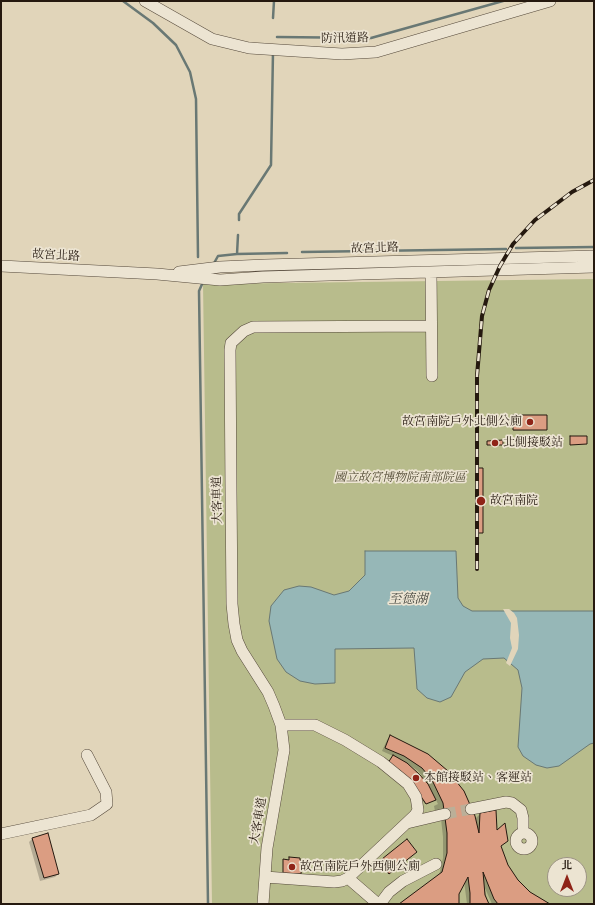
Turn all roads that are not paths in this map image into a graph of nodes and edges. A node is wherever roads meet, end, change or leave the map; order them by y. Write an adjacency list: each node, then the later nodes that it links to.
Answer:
1 (145, 1): 2 (street, 防汛道路)
2 (550, 1)
3 (594, 256): 7 (street, 故宮北路)
4 (1, 266): 7 (street, 故宮北路)
5 (594, 267): 6 (street, 故宮北路)
6 (431, 272): 7 (street, 故宮北路); 8 (street)
7 (157, 274)
8 (432, 326): 9 (street); 10 (street, 大客車道)
9 (432, 376)
10 (280, 725): 12 (street); 18 (street, 大客車道)
11 (87, 755): 16 (street)
12 (416, 797): 14 (street); 14 (street)
13 (472, 809): 15 (street)
14 (405, 824): 19 (street)
15 (523, 831)
16 (1, 834)
17 (436, 864): 21 (street)
18 (265, 877): 19 (street); 20 (street, 大客車道)
19 (348, 878): 21 (street)
20 (263, 904)
21 (379, 904)

